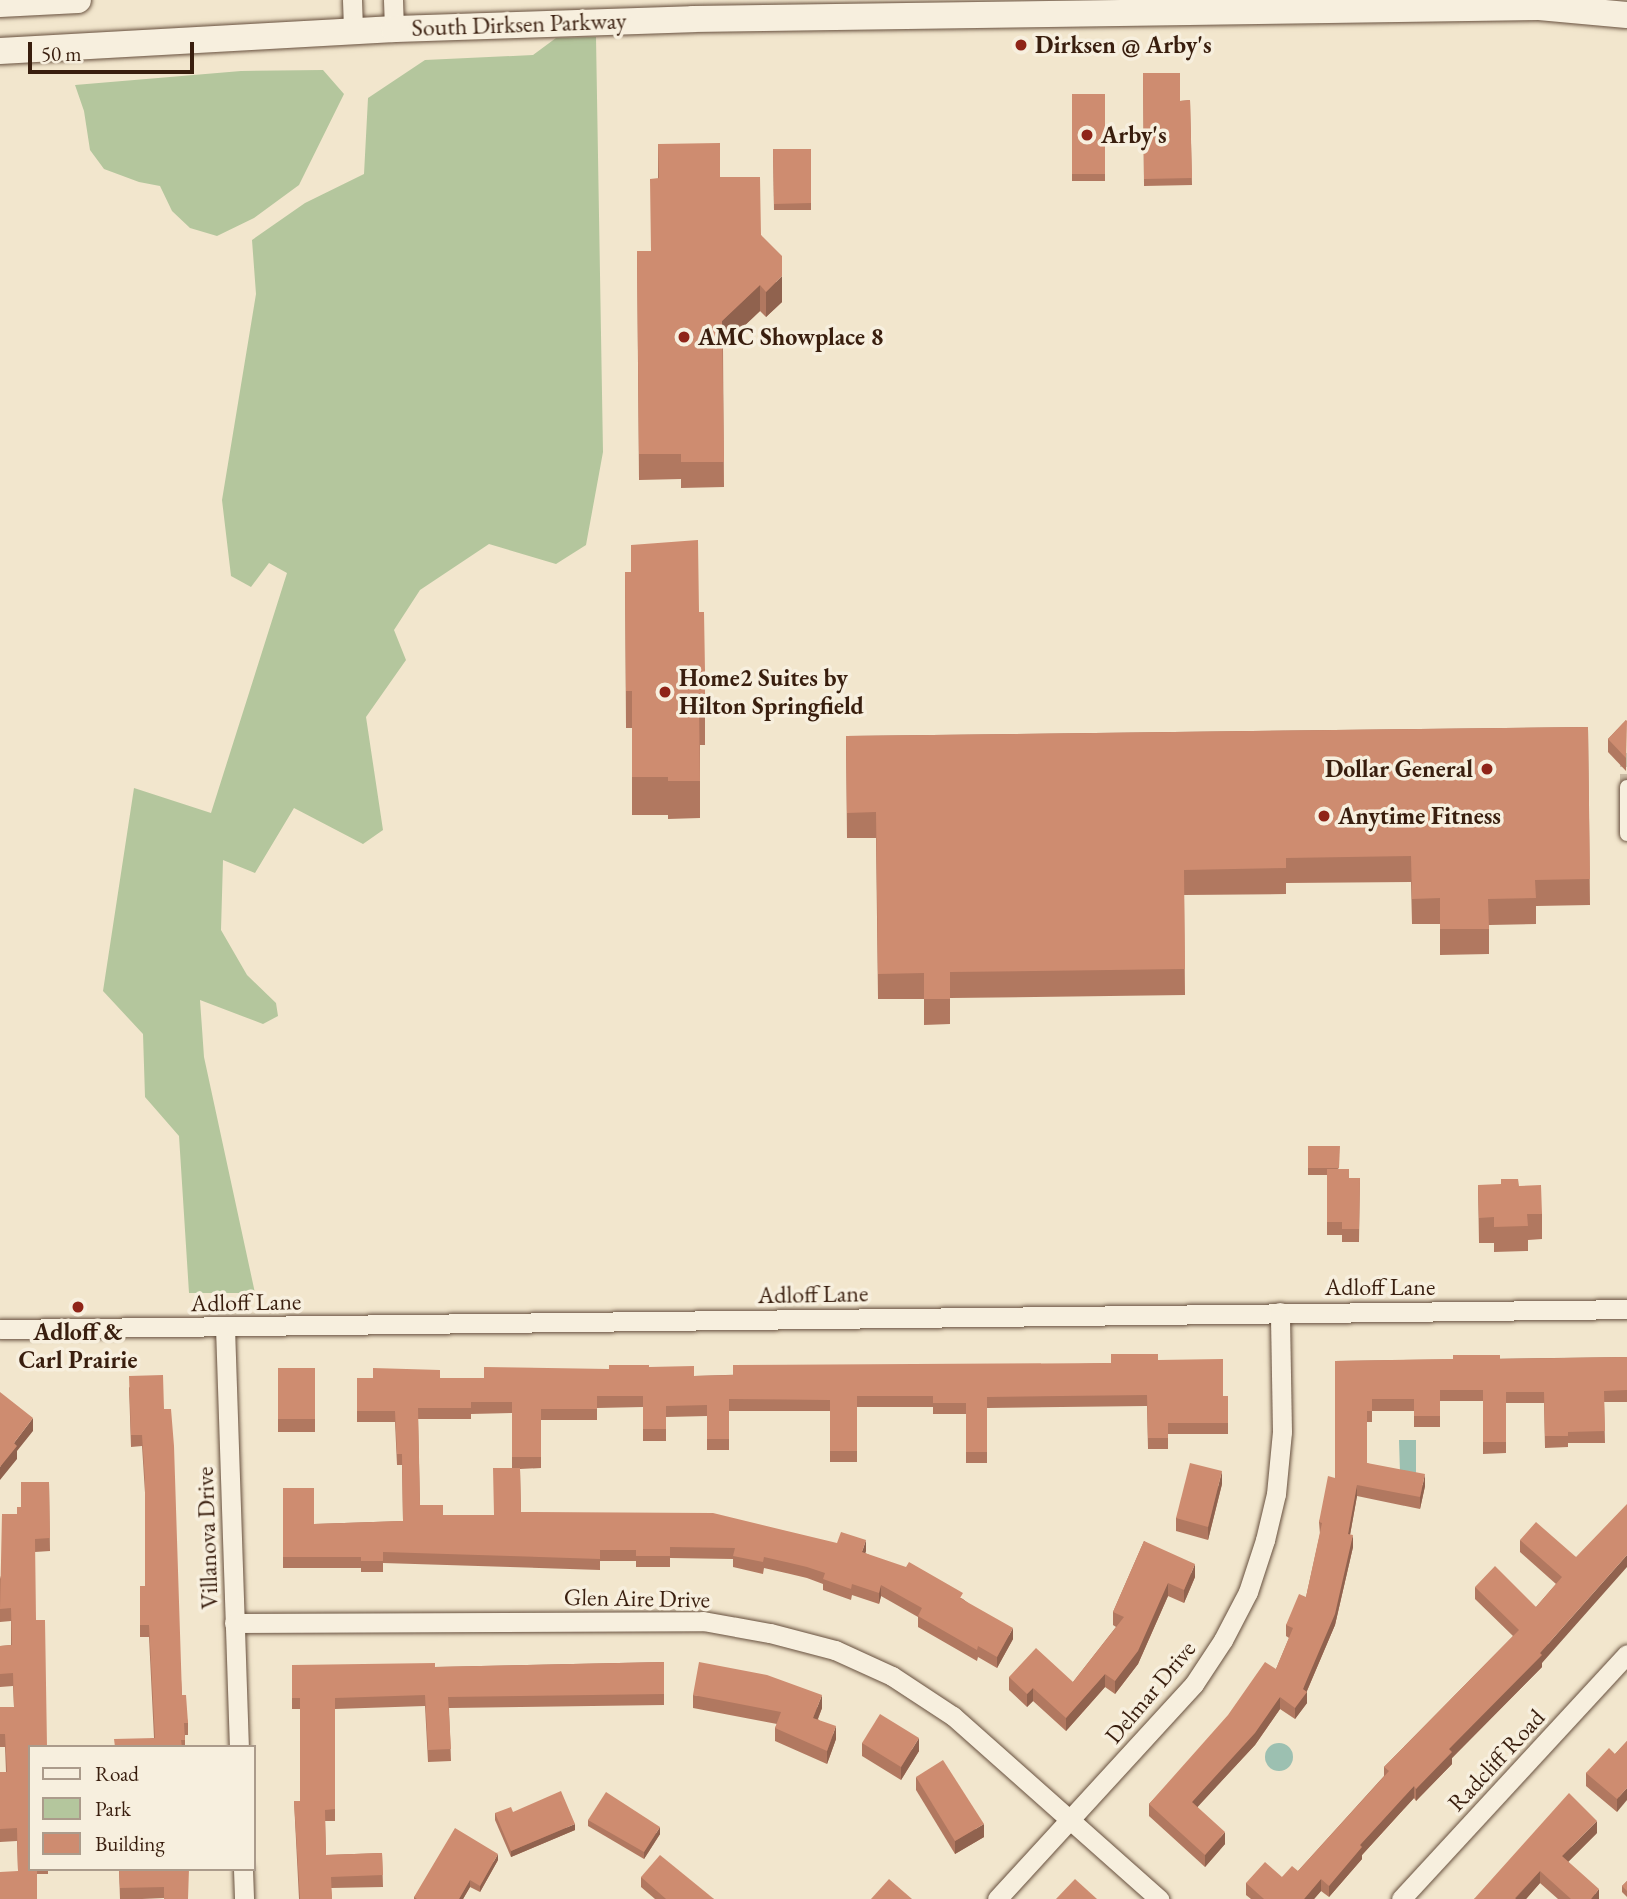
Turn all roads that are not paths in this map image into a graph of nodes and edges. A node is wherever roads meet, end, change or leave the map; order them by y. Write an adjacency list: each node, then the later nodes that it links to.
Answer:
1 (78, 0): 4 (main road)
2 (352, 0): 7 (street)
3 (393, 0): 6 (street)
4 (0, 4)
5 (1627, 15): 6 (main road, South Dirksen Parkway)
6 (394, 29): 7 (main road, South Dirksen Parkway)
7 (353, 31): 8 (main road, South Dirksen Parkway)
8 (0, 51)
9 (1627, 786): 10 (street)
10 (1627, 834)
11 (1627, 1309): 12 (street, Adloff Lane)
12 (1280, 1312): 13 (street, Adloff Lane); 18 (street, Delmar Drive)
13 (225, 1326): 14 (street, Adloff Lane); 15 (street, Villanova Drive)
14 (0, 1329)
15 (234, 1623): 17 (street, Villanova Drive); 18 (street, Glen Aire Drive)
16 (1627, 1654): 23 (street, Radcliff Road)
17 (239, 1745)
18 (1071, 1818): 21 (street, Delmar Drive); 22 (street, Glen Aire Drive)
19 (243, 1871): 20 (street)
20 (244, 1899)
21 (998, 1899)
22 (1159, 1899)
23 (1401, 1899)

